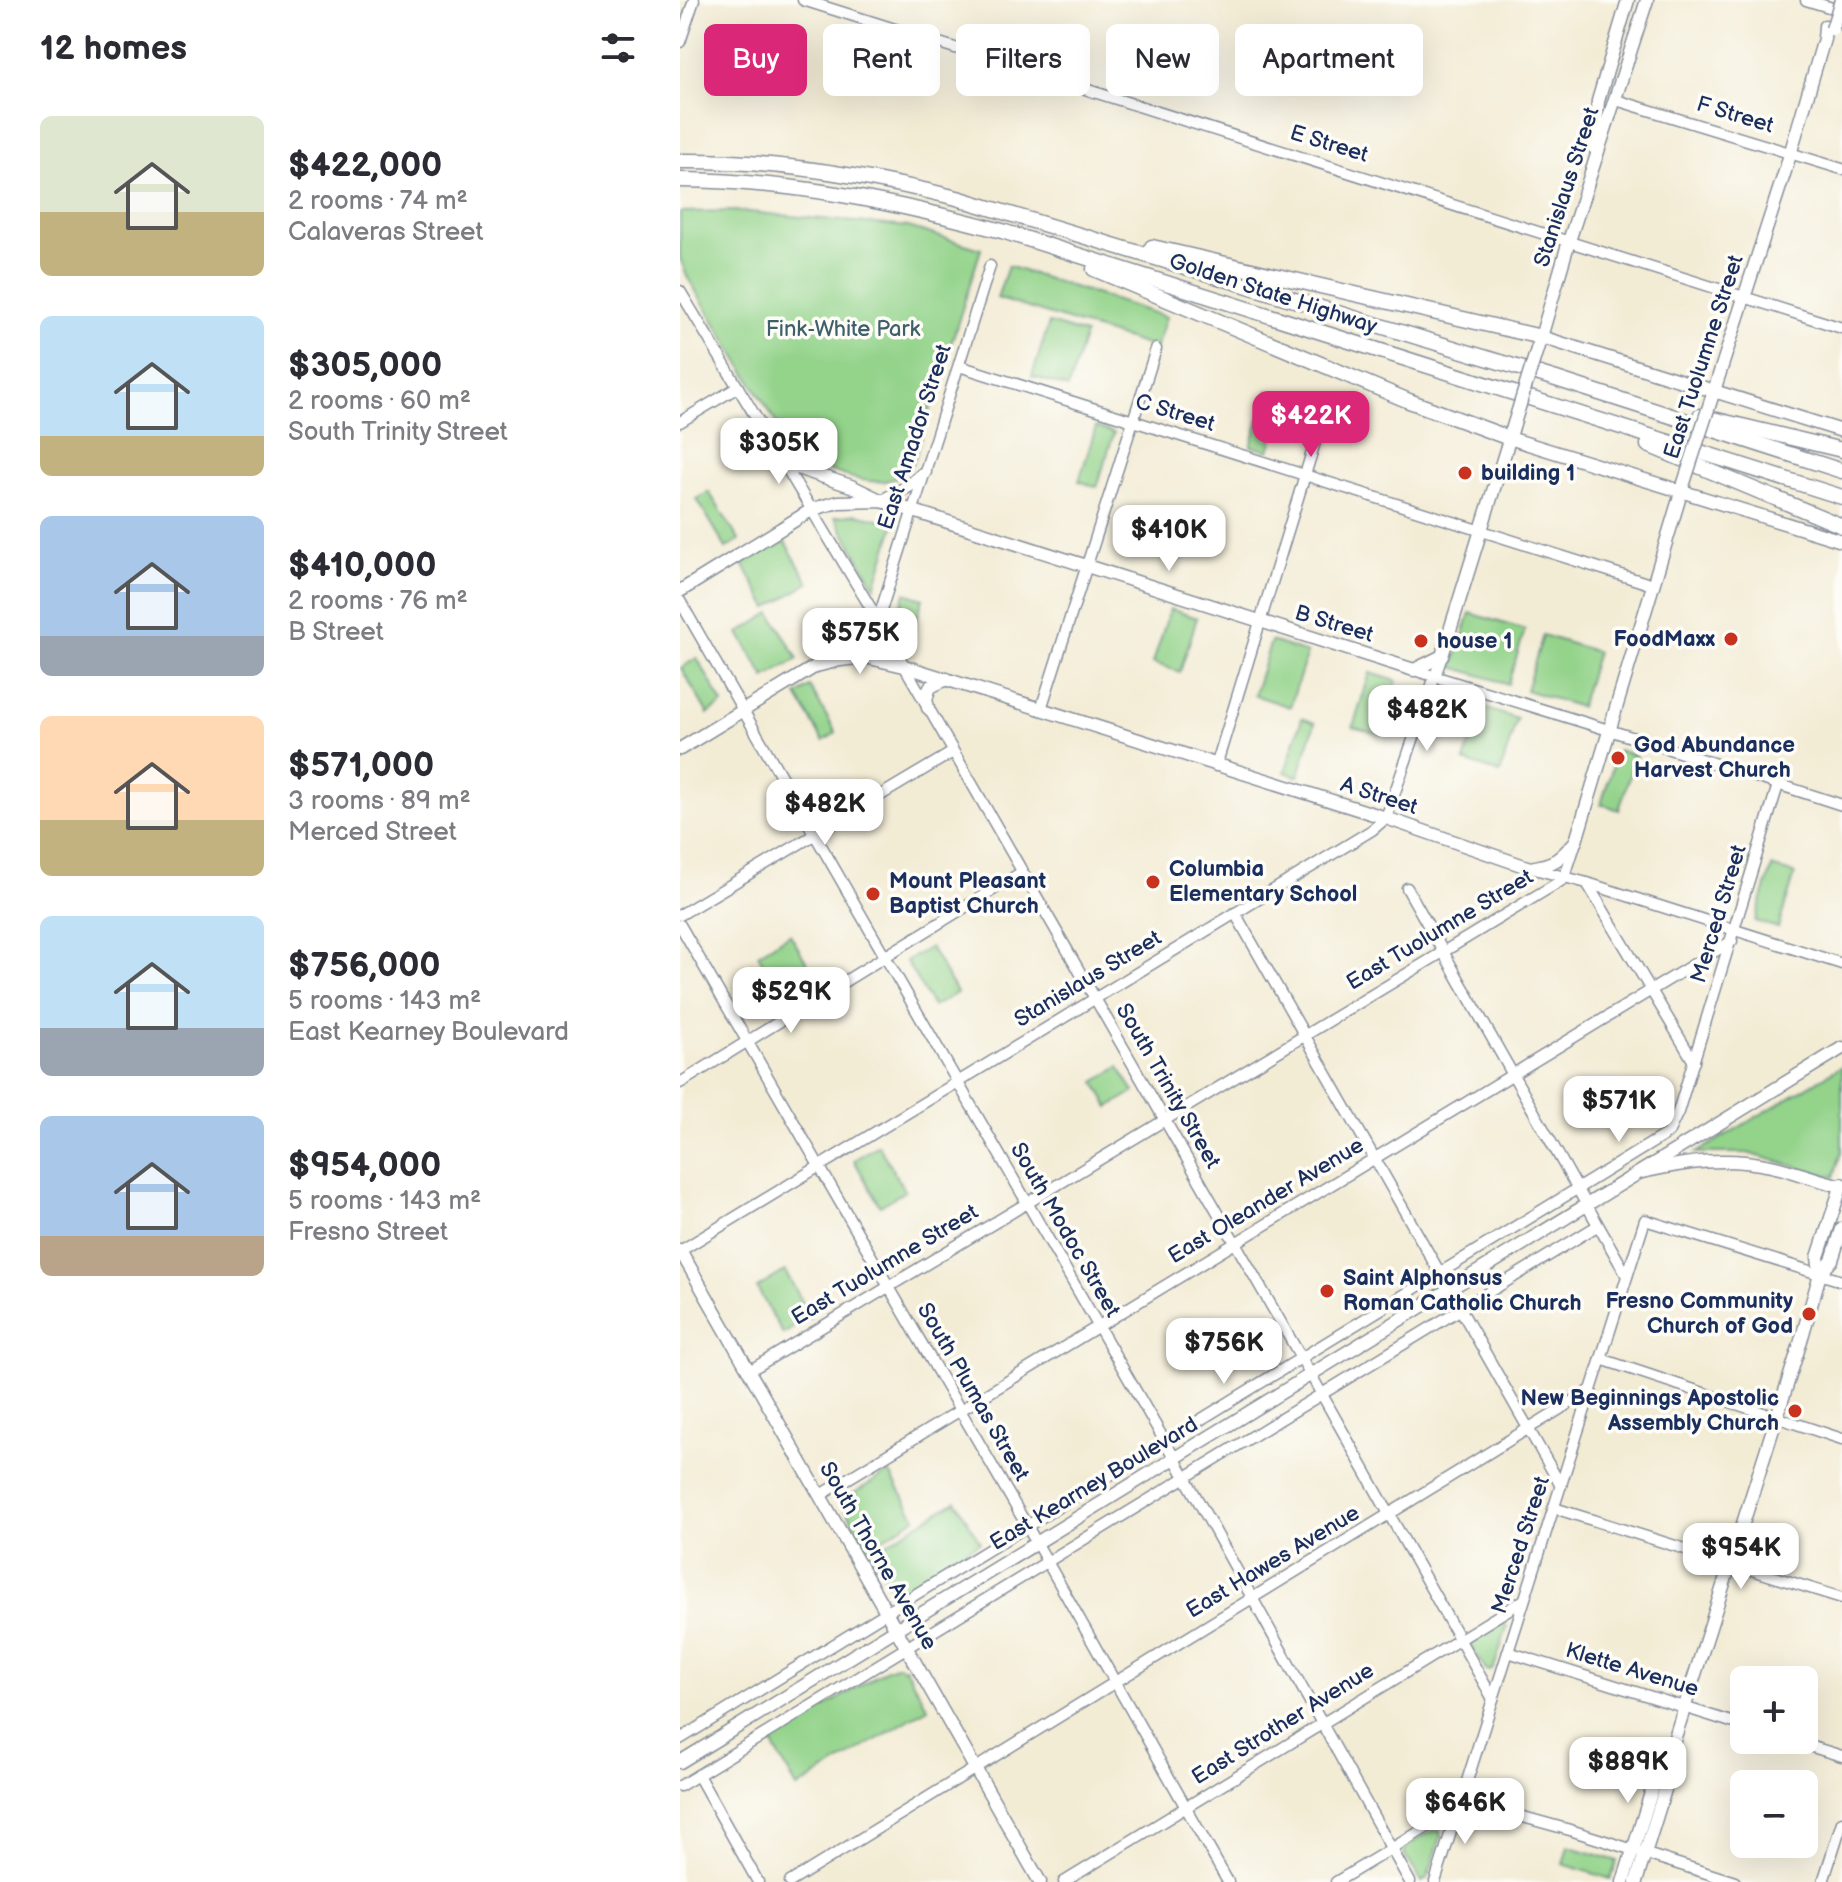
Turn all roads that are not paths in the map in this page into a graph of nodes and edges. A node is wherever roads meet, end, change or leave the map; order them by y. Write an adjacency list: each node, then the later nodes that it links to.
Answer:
1 (694, 0): 10 (street)
2 (803, 0): 19 (street, E Street)
3 (1628, 0): 15 (main road)
4 (1647, 0): 11 (main road, Stanislaus Street)
5 (1806, 0): 8 (street)
6 (1833, 0): 9 (main road, East Tuolumne Street)
7 (1841, 0): 9 (main road, East Tuolumne Street, bridge)
8 (1842, 11)
9 (1827, 31): 12 (main road, East Tuolumne Street)
10 (680, 42)
11 (1616, 100): 12 (street, F Street); 15 (main road, Stanislaus Street)
12 (1790, 153): 14 (street, F Street); 22 (main road, East Tuolumne Street)
13 (680, 160): 17 (highway, Golden State Highway)
14 (1842, 169)
15 (1591, 170): 19 (main road, Stanislaus Street)
16 (680, 180): 18 (highway, Golden State Highway)
17 (1011, 213): 24 (highway); 27 (highway, Golden State Highway)
18 (1002, 231): 31 (highway, Golden State Highway); 35 (highway)
19 (1569, 241): 22 (street, E Street); 24 (main road, Stanislaus Street)
20 (990, 266): 26 (street, East Amador Street)
21 (680, 291): 28 (street, South Trinity Street)
22 (1744, 297): 23 (street, E Street); 29 (main road, East Tuolumne Street)
23 (1842, 328)
24 (1540, 341): 29 (main road); 35 (main road, Stanislaus Street, bridge)
25 (1156, 349): 32 (street)
26 (959, 366): 32 (street, C Street); 39 (street, East Amador Street)
27 (1556, 379): 36 (highway); 38 (highway, Golden State Highway)
28 (738, 387): 33 (street); 37 (street, South Trinity Street)
29 (1712, 394): 34 (main road); 41 (main road, East Tuolumne Street, bridge)
30 (1327, 403): 40 (street)
31 (1555, 407): 42 (highway, Golden State Highway); 46 (highway)
32 (1134, 421): 40 (street, C Street); 49 (street)
33 (680, 422)
34 (1842, 431)
35 (1510, 434): 41 (main road); 47 (main road, Stanislaus Street)
36 (1842, 450)
37 (785, 464): 43 (main road); 44 (street, South Trinity Street)
38 (1842, 471)
39 (925, 472): 43 (main road); 45 (street, East Amador Street)
40 (1305, 475): 47 (street, C Street); 54 (street)
41 (1682, 489): 48 (main road); 50 (main road, East Tuolumne Street)
42 (1842, 497)
43 (882, 501): 44 (main road, B Street); 45 (main road, B Street)
44 (813, 509): 51 (main road); 53 (street, South Trinity Street)
45 (913, 510): 49 (main road, B Street); 53 (street, East Amador Street)
46 (1842, 526)
47 (1480, 530): 50 (street, C Street); 55 (main road, Stanislaus Street)
48 (1842, 541)
49 (1088, 565): 54 (main road, B Street); 62 (street)
50 (1653, 585): 64 (main road, East Tuolumne Street)
51 (680, 591)
52 (680, 601): 63 (street, South Modoc Street)
53 (878, 620): 56 (main road); 57 (street, South Trinity Street)
54 (1260, 622): 58 (main road, B Street); 67 (street)
55 (1442, 656): 58 (main road); 59 (street)
56 (816, 666): 57 (main road); 63 (main road)
57 (904, 666): 60 (main road, A Street); 61 (street, South Trinity Street)
58 (1414, 670): 59 (street, B Street)
59 (1435, 676): 64 (street, B Street); 70 (street)
60 (947, 679): 61 (main road); 62 (main road, A Street)
61 (928, 708): 66 (street, South Trinity Street)
62 (1041, 709): 67 (main road, A Street)
63 (742, 711): 65 (main road); 71 (street, South Modoc Street)
64 (1608, 730): 68 (street, B Street); 72 (main road, East Tuolumne Street)
65 (680, 749)
66 (953, 752): 71 (street); 74 (street, South Trinity Street)
67 (1216, 766): 70 (main road, A Street)
68 (1778, 785): 69 (street, B Street); 81 (street, Merced Street)
69 (1842, 805)
70 (1386, 818): 73 (main road, A Street); 78 (street, Stanislaus Street)
71 (813, 834): 79 (street); 83 (street, South Modoc Street)
72 (1576, 841): 73 (main road); 75 (street, East Tuolumne Street)
73 (1530, 868): 75 (street, A Street)
74 (1022, 872): 83 (street); 86 (street, South Trinity Street)
75 (1564, 879): 76 (street, A Street); 82 (street, East Tuolumne Street)
76 (1587, 883): 81 (street, A Street); 85 (street)
77 (1407, 888): 82 (street)
78 (1235, 913): 86 (street, Stanislaus Street); 87 (street)
79 (680, 915)
80 (680, 925): 88 (street, South Plumas Street)
81 (1733, 936): 84 (street, A Street); 85 (street, East Oleander Avenue); 90 (street, Merced Street)
82 (1443, 951): 87 (street, East Tuolumne Street); 91 (street)
83 (885, 959): 88 (street); 93 (street, South Modoc Street)
84 (1842, 964)
85 (1649, 990): 90 (street); 91 (street, East Oleander Avenue)
86 (1095, 998): 93 (street, Stanislaus Street); 94 (street, South Trinity Street)
87 (1305, 1035): 94 (street, East Tuolumne Street); 95 (street)
88 (748, 1042): 92 (street); 96 (street, South Plumas Street)
89 (1839, 1049): 97 (main road, East Kearney Boulevard)
90 (1694, 1062): 99 (street, Merced Street)
91 (1512, 1075): 95 (street, East Oleander Avenue); 99 (street)
92 (680, 1083)
93 (957, 1083): 96 (street, Stanislaus Street); 100 (street, South Modoc Street)
94 (1165, 1120): 100 (street, East Tuolumne Street); 104 (street, South Trinity Street)
95 (1375, 1159): 104 (street, East Oleander Avenue); 106 (street)
96 (819, 1166): 105 (street, Stanislaus Street); 110 (street, South Plumas Street)
97 (1639, 1173): 98 (main road, East Kearney Boulevard); 101 (main road, East Kearney Boulevard)
98 (1842, 1186): 107 (main road)
99 (1577, 1190): 101 (street); 106 (street, East Kearney Boulevard)
100 (1027, 1203): 110 (street, East Tuolumne Street); 113 (street, South Modoc Street)
101 (1586, 1207): 102 (street); 111 (main road, East Kearney Boulevard)
102 (1597, 1226): 108 (street); 112 (street, East Kearney Boulevard)
103 (1842, 1229): 107 (main road)
104 (1235, 1243): 113 (street, East Oleander Avenue); 114 (street, South Trinity Street)
105 (680, 1251): 116 (main road, South Thorne Avenue)
106 (1440, 1274): 111 (street); 114 (street, East Kearney Boulevard)
107 (1820, 1274): 108 (street, Merced Street); 109 (street); 121 (main road)
108 (1627, 1276): 115 (street, Merced Street)
109 (1842, 1281)
110 (889, 1286): 116 (street, East Tuolumne Street); 120 (street, South Plumas Street)
111 (1450, 1290): 112 (street); 117 (main road, East Kearney Boulevard)
112 (1460, 1309): 119 (street, East Kearney Boulevard); 122 (street)
113 (1098, 1327): 120 (street, East Oleander Avenue); 124 (street, South Modoc Street)
114 (1302, 1359): 117 (street, South Trinity Street); 124 (street, East Kearney Boulevard)
115 (1601, 1359): 118 (street, Merced Street); 121 (street)
116 (749, 1371): 128 (main road, South Thorne Avenue)
117 (1311, 1375): 119 (street, South Trinity Street); 125 (main road, East Kearney Boulevard)
118 (1591, 1390): 122 (street, East Hawes Avenue); 127 (street, Merced Street)
119 (1322, 1394): 126 (street, East Kearney Boulevard); 130 (street, South Trinity Street)
120 (960, 1411): 128 (street, East Oleander Avenue); 131 (street, South Plumas Street)
121 (1777, 1418): 123 (street); 134 (main road)
122 (1528, 1429): 127 (street); 130 (street, East Hawes Avenue)
123 (1842, 1439)
124 (1165, 1442): 125 (street, South Modoc Street); 131 (street, East Kearney Boulevard)
125 (1175, 1459): 126 (street, South Modoc Street); 132 (main road, East Kearney Boulevard)
126 (1185, 1477): 133 (street, East Kearney Boulevard); 135 (street, South Modoc Street)
127 (1561, 1486): 129 (street, Merced Street)
128 (821, 1495): 138 (main road, South Thorne Avenue)
129 (1554, 1508): 134 (street); 137 (street, Merced Street)
130 (1389, 1514): 135 (street, East Hawes Avenue); 140 (street, South Trinity Street)
131 (1027, 1526): 132 (street, South Plumas Street); 138 (street, East Kearney Boulevard)
132 (1036, 1543): 133 (street, South Plumas Street); 139 (main road, East Kearney Boulevard)
133 (1047, 1562): 141 (street, East Kearney Boulevard); 143 (street, South Plumas Street)
134 (1731, 1563): 136 (street); 145 (main road)
135 (1252, 1598): 143 (street, East Hawes Avenue); 147 (street, South Modoc Street)
136 (1842, 1598)
137 (1524, 1600): 140 (street, East Strother Avenue); 142 (street, Merced Street)
138 (888, 1612): 139 (main road, South Thorne Avenue); 148 (street, East Kearney Boulevard)
139 (897, 1629): 141 (main road, South Thorne Avenue); 151 (main road, East Kearney Boulevard)
140 (1459, 1639): 144 (street, South Trinity Street); 147 (street, East Strother Avenue)
141 (908, 1647): 152 (main road, South Thorne Avenue); 153 (street, East Kearney Boulevard)
142 (1508, 1652): 144 (street, Merced Street); 145 (street, Klette Avenue)
143 (1115, 1682): 152 (street, East Hawes Avenue); 156 (street, South Plumas Street)
144 (1493, 1699): 155 (street, Merced Street)
145 (1686, 1707): 146 (street, Klette Avenue); 159 (main road)
146 (1730, 1721)
147 (1322, 1724): 156 (street, East Strother Avenue); 158 (street, South Modoc Street)
148 (680, 1739)
149 (1818, 1749): 150 (street)
150 (1842, 1756)
151 (680, 1762)
152 (975, 1767): 161 (street, East Hawes Avenue); 162 (main road, South Thorne Avenue)
153 (698, 1775): 154 (street, East Kearney Boulevard); 160 (street)
154 (680, 1786)
155 (1460, 1804): 158 (street); 159 (street); 167 (street, Merced Street)
156 (1186, 1807): 163 (street, East Strother Avenue); 164 (street, South Plumas Street)
157 (1842, 1822): 171 (street)
158 (1391, 1849): 165 (street); 166 (street, South Modoc Street)
159 (1640, 1851): 168 (main road); 169 (main road); 170 (street)
160 (758, 1882)
161 (790, 1882)
162 (1040, 1882)
163 (1064, 1882)
164 (1228, 1882)
165 (1336, 1882)
166 (1410, 1882)
167 (1435, 1882)
168 (1623, 1882)
169 (1636, 1882)
170 (1735, 1882)
171 (1823, 1882)

